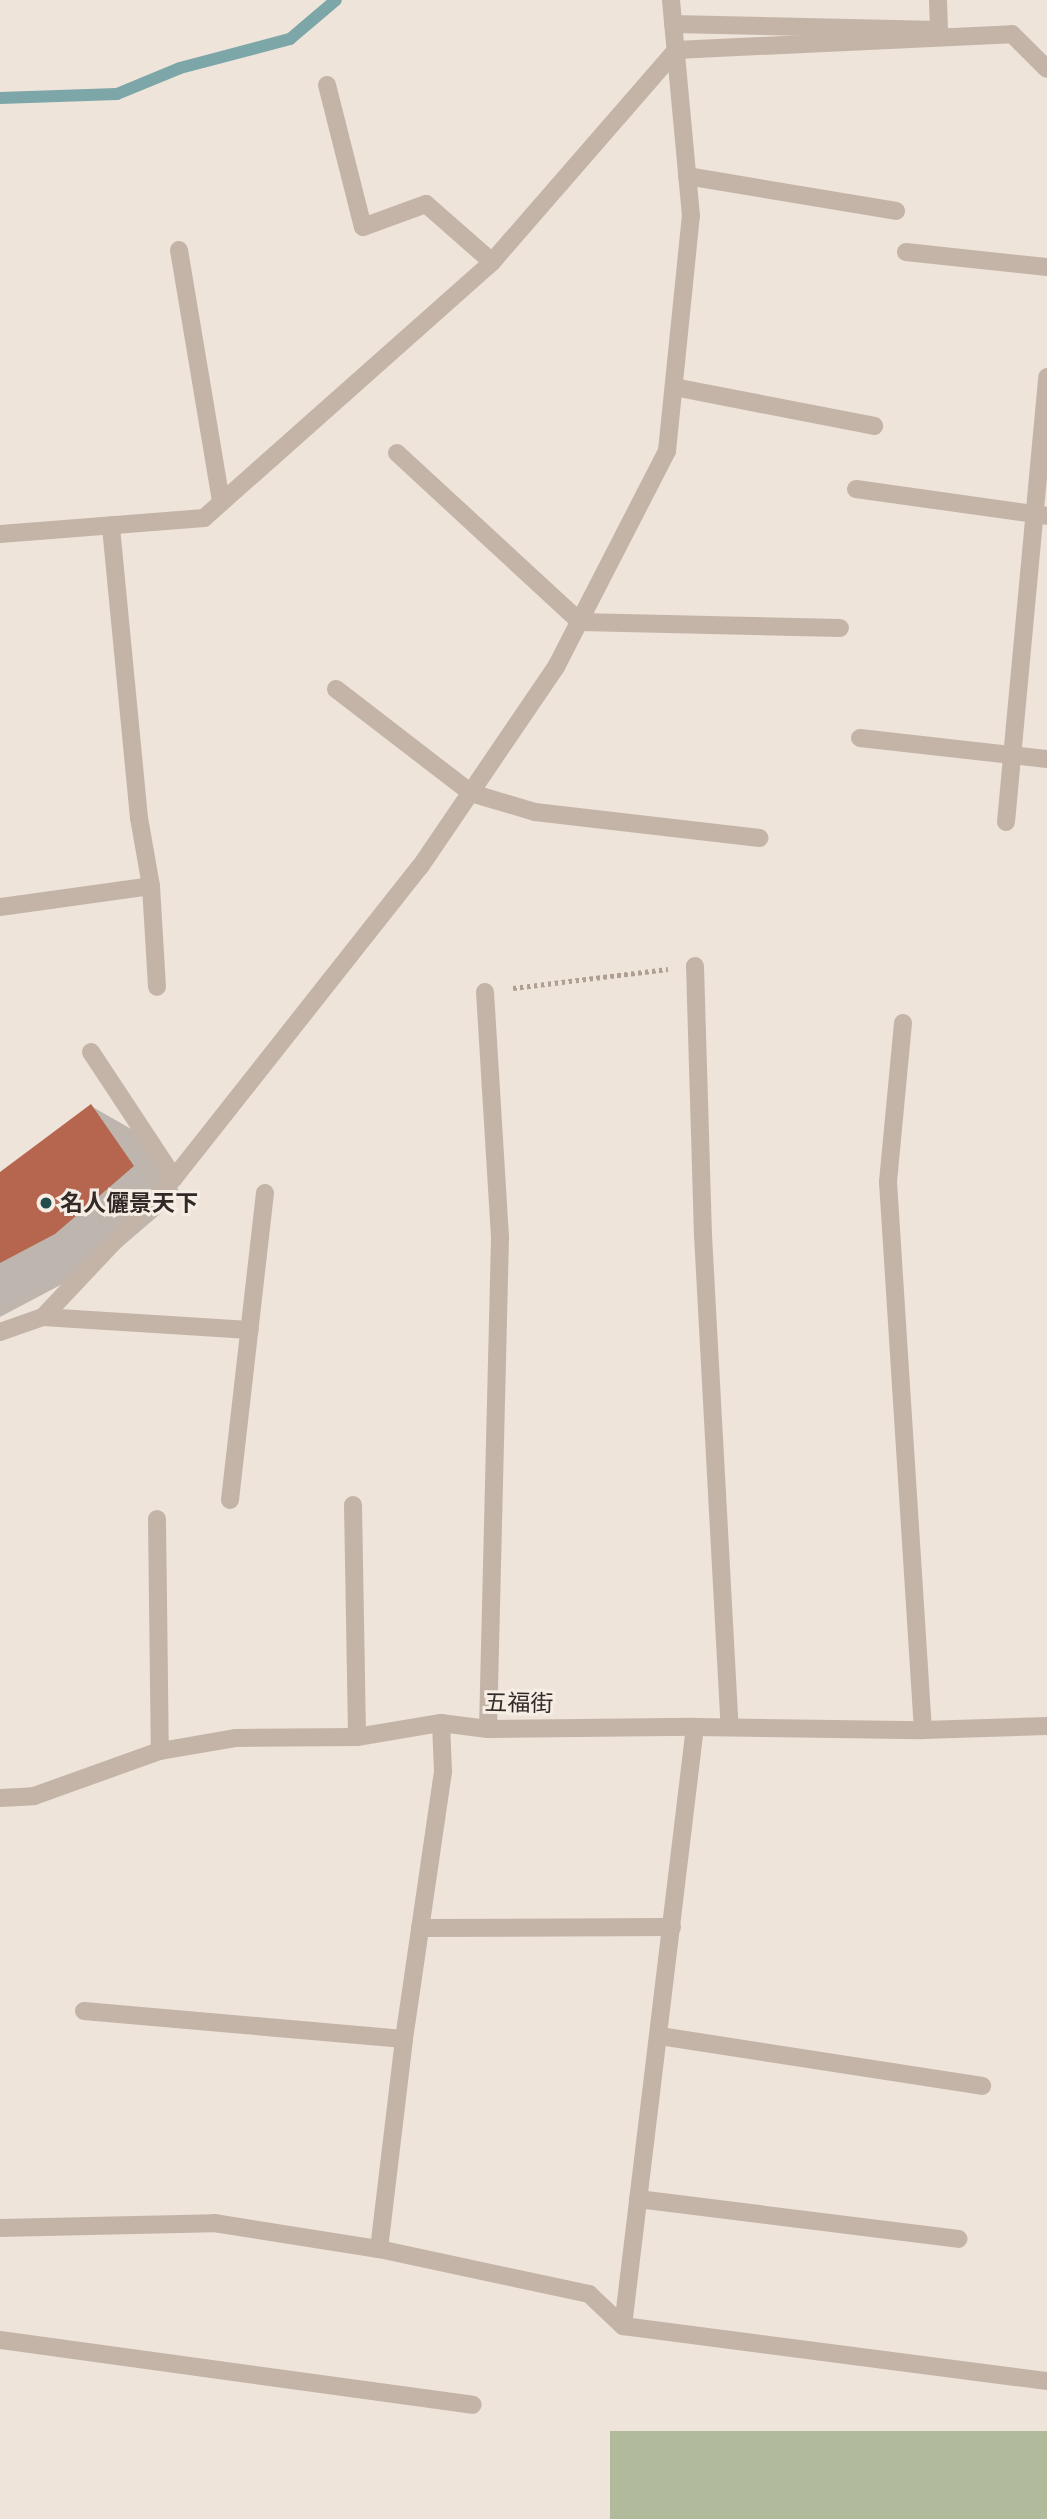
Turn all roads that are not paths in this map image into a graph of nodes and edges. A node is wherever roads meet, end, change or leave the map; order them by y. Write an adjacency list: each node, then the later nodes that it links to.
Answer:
1 (671, 0): 3 (street)
2 (938, 0): 3 (street)
3 (673, 23): 4 (street)
4 (676, 50): 5 (street); 7 (street); 11 (street)
5 (1047, 69)
6 (327, 85): 11 (street)
7 (687, 176): 8 (street); 14 (street)
8 (896, 211)
9 (179, 250): 18 (street)
10 (906, 253): 12 (street)
11 (492, 262): 18 (street)
12 (1047, 267)
13 (1047, 377): 19 (street)
14 (674, 387): 15 (street); 22 (street)
15 (874, 426)
16 (397, 453): 22 (street)
17 (856, 489): 19 (street)
18 (221, 502): 20 (street)
19 (1041, 515): 26 (street)
20 (111, 525): 21 (street); 31 (street)
21 (0, 534)
22 (580, 622): 23 (street); 28 (street)
23 (840, 628)
24 (336, 689): 28 (street)
25 (860, 738): 26 (street)
26 (1012, 756): 27 (street); 29 (street)
27 (1047, 759)
28 (471, 793): 30 (street); 38 (street)
29 (1006, 822)
30 (761, 838)
31 (151, 886): 32 (street); 34 (street)
32 (0, 907)
33 (695, 966): 48 (street)
34 (157, 987)
35 (485, 992): 50 (street)
36 (903, 1023): 51 (street)
37 (91, 1052): 38 (street)
38 (174, 1178): 40 (street)
39 (265, 1193): 41 (street)
40 (43, 1317): 41 (street); 42 (street)
41 (250, 1330): 43 (street)
42 (0, 1332)
43 (230, 1500)
44 (353, 1505): 52 (street)
45 (157, 1519): 53 (street)
46 (441, 1723): 50 (street, 五福街); 52 (street, 五福街); 56 (street)
47 (695, 1727): 48 (street, 五福街); 50 (street, 五福街); 55 (street)
48 (730, 1727): 51 (street, 五福街)
49 (1047, 1727): 51 (street, 五福街)
50 (488, 1729)
51 (923, 1730)
52 (357, 1737): 53 (street, 五福街)
53 (160, 1751): 54 (street, 五福街)
54 (0, 1798)
55 (672, 1927): 56 (street); 58 (street)
56 (420, 1928): 59 (street)
57 (84, 2011): 59 (street)
58 (660, 2036): 60 (street); 61 (street)
59 (404, 2039): 64 (street)
60 (982, 2085)
61 (638, 2199): 63 (street); 65 (street)
62 (0, 2228): 64 (street)
63 (959, 2239)
64 (379, 2249): 65 (street)
65 (623, 2326): 67 (street)
66 (0, 2340): 68 (street)
67 (1047, 2381)
68 (473, 2405)

